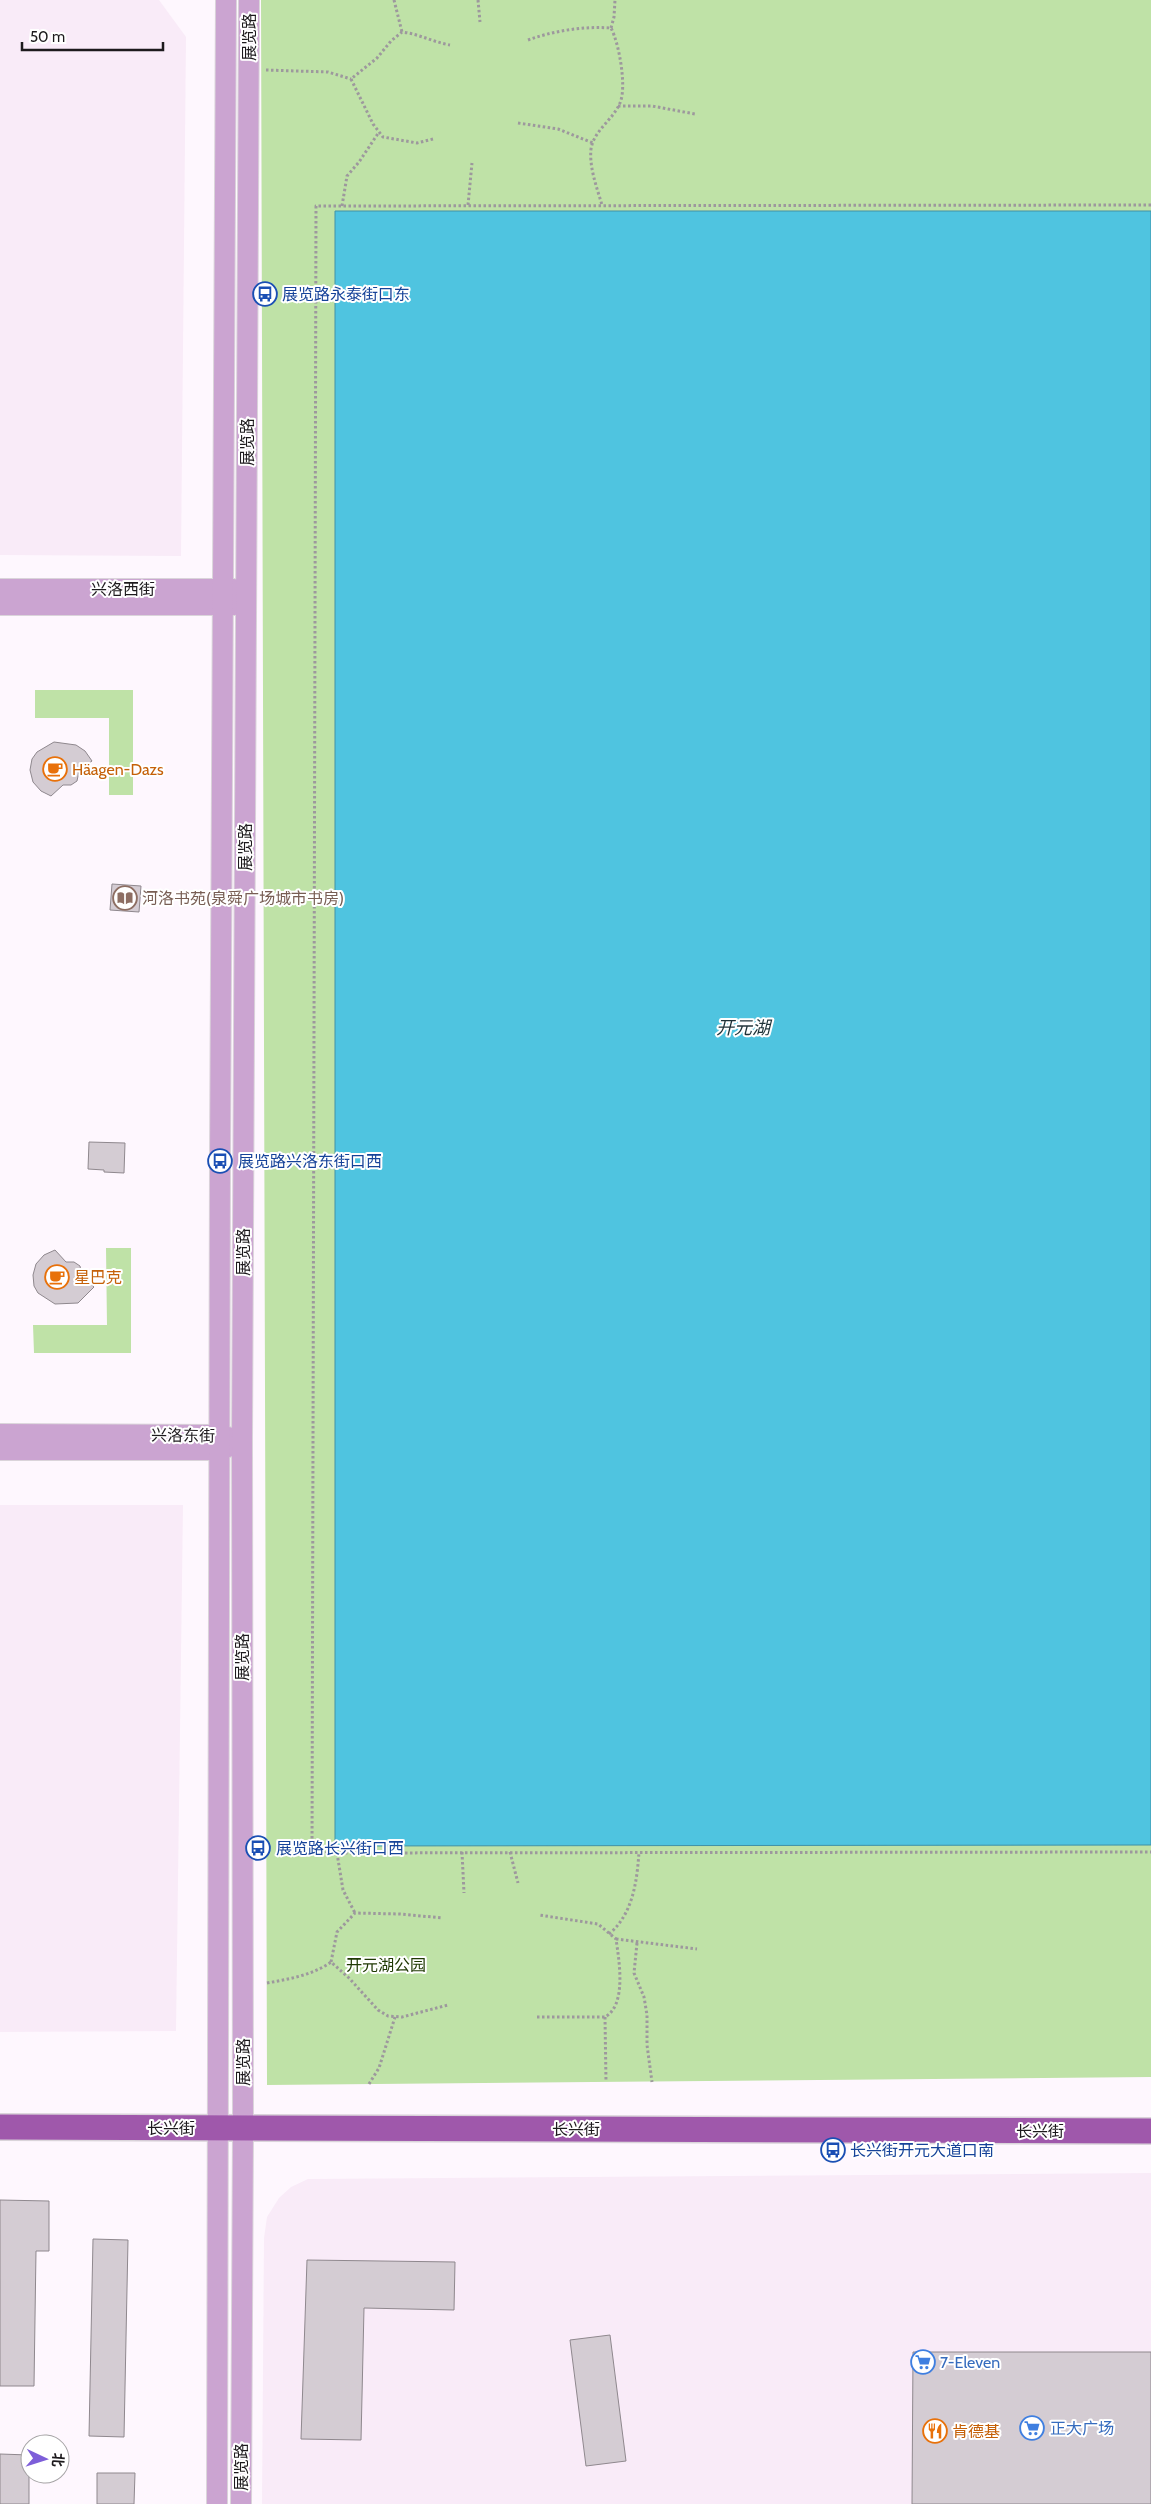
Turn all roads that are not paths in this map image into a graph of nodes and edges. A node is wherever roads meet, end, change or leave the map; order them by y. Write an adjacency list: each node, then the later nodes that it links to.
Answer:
1 (226, 0): 4 (street, 展览路)
2 (249, 0): 5 (street, 展览路)
3 (0, 589): 4 (street, 兴洛西街)
4 (222, 597): 5 (street, 兴洛西街); 6 (street, 兴洛西街); 9 (street, 展览路)
5 (246, 597): 8 (street, 展览路)
6 (0, 605)
7 (0, 1434): 9 (street, 兴洛东街)
8 (242, 1441): 9 (street, 兴洛东街); 13 (street, 展览路)
9 (219, 1442): 10 (street, 兴洛东街); 13 (street, 展览路)
10 (0, 1450)
11 (0, 2110): 13 (main road, 长兴街)
12 (1151, 2114): 13 (main road, 长兴街)
13 (231, 2120): 14 (main road, 长兴街); 15 (main road, 长兴街); 16 (street, 展览路); 17 (street, 展览路)
14 (0, 2127)
15 (1151, 2132)
16 (217, 2504)
17 (241, 2504)

